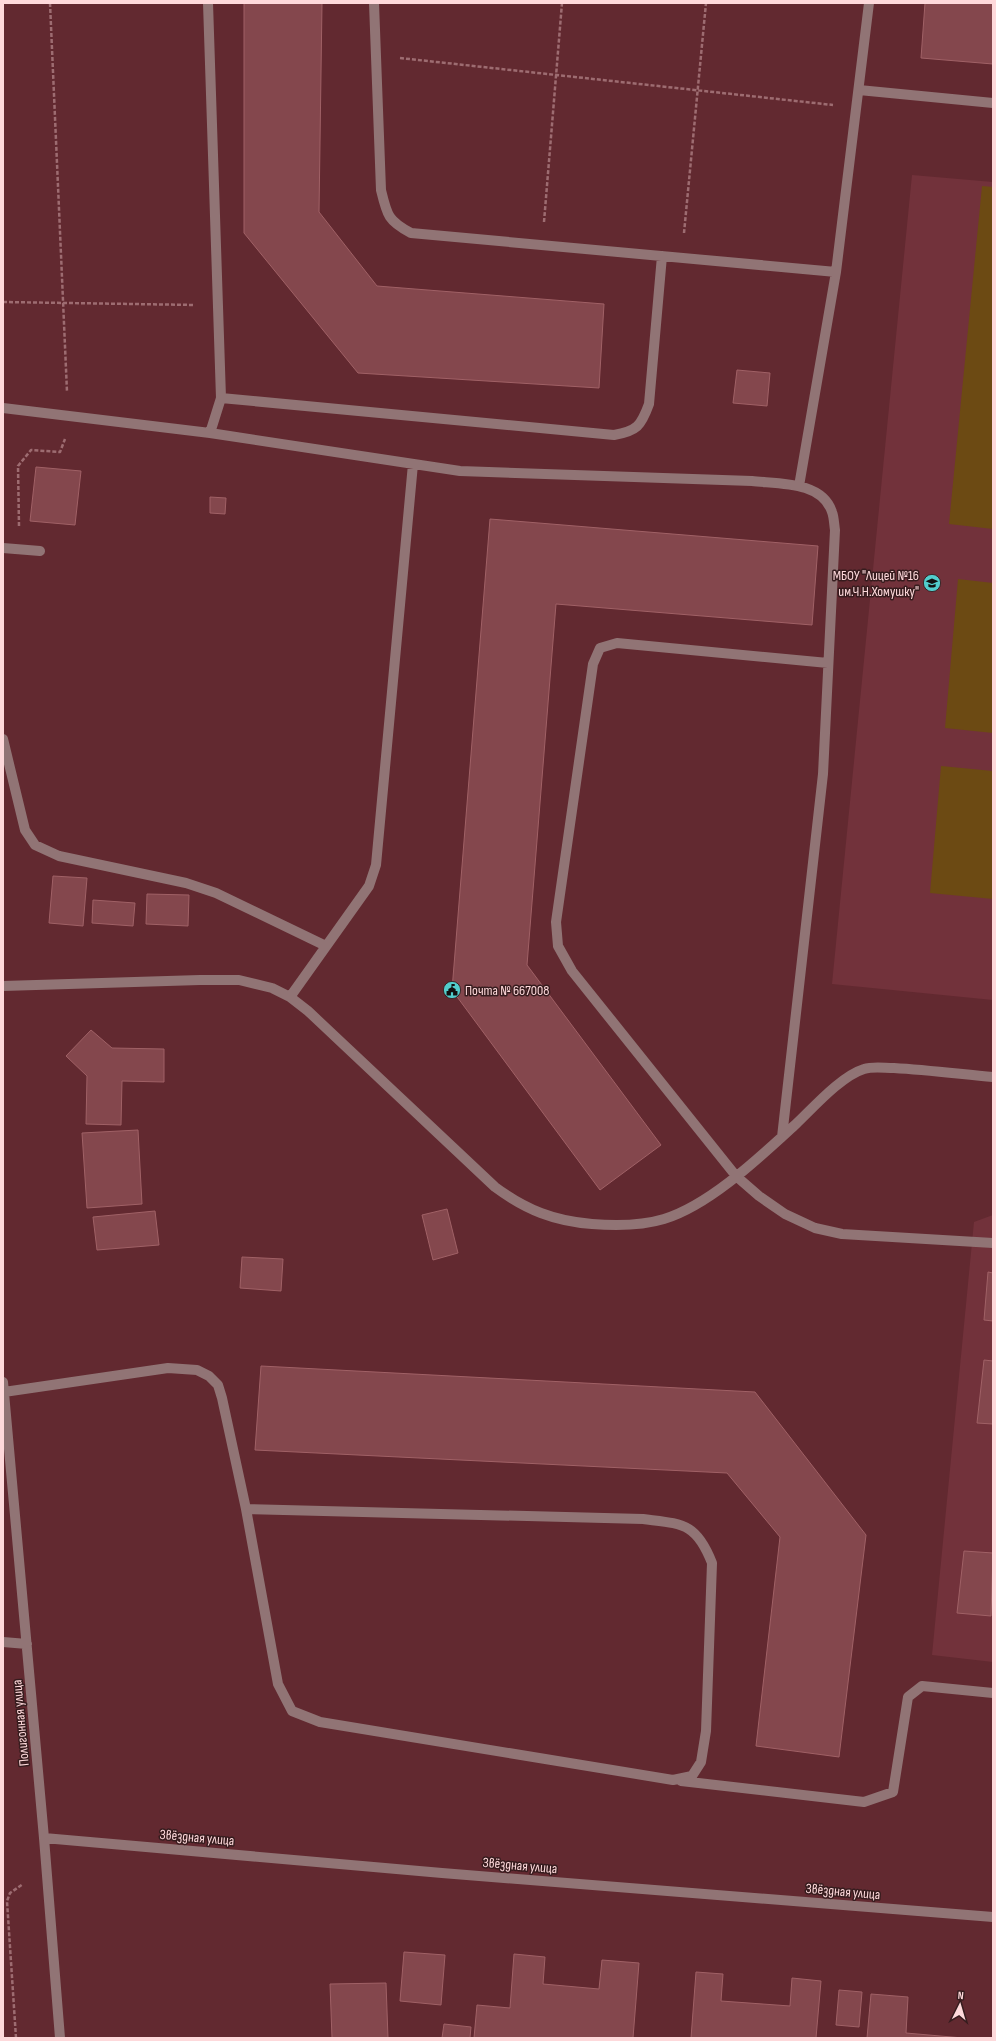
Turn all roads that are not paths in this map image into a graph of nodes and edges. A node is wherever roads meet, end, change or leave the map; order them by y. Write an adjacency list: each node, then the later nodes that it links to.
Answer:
1 (208, 3): 8 (street)
2 (374, 3): 6 (street)
3 (869, 3): 4 (street)
4 (859, 90): 5 (street); 7 (street)
5 (993, 103)
6 (662, 256): 7 (street); 8 (street)
7 (836, 272): 12 (street)
8 (221, 398): 10 (street)
9 (3, 408): 10 (street)
10 (210, 433): 11 (street)
11 (413, 464): 12 (street); 17 (street)
12 (799, 486): 15 (street)
13 (3, 548): 14 (street)
14 (40, 551)
15 (828, 663): 21 (street); 22 (street)
16 (3, 739): 17 (street)
17 (326, 946): 19 (street)
18 (3, 986): 19 (street)
19 (290, 997): 22 (street)
20 (993, 1077): 21 (street)
21 (782, 1136): 22 (street)
22 (736, 1176): 23 (street)
23 (993, 1243)
24 (3, 1382): 25 (street, Полигонная улица)
25 (4, 1392): 26 (street); 28 (street, Полигонная улица)
26 (246, 1509): 30 (street); 30 (street)
27 (3, 1642): 28 (street)
28 (27, 1644): 31 (street, Полигонная улица)
29 (993, 1693): 30 (street)
30 (673, 1780)
31 (44, 1838): 32 (street, Звёздная улица); 33 (street, Полигонная улица)
32 (993, 1917)
33 (60, 2038)

